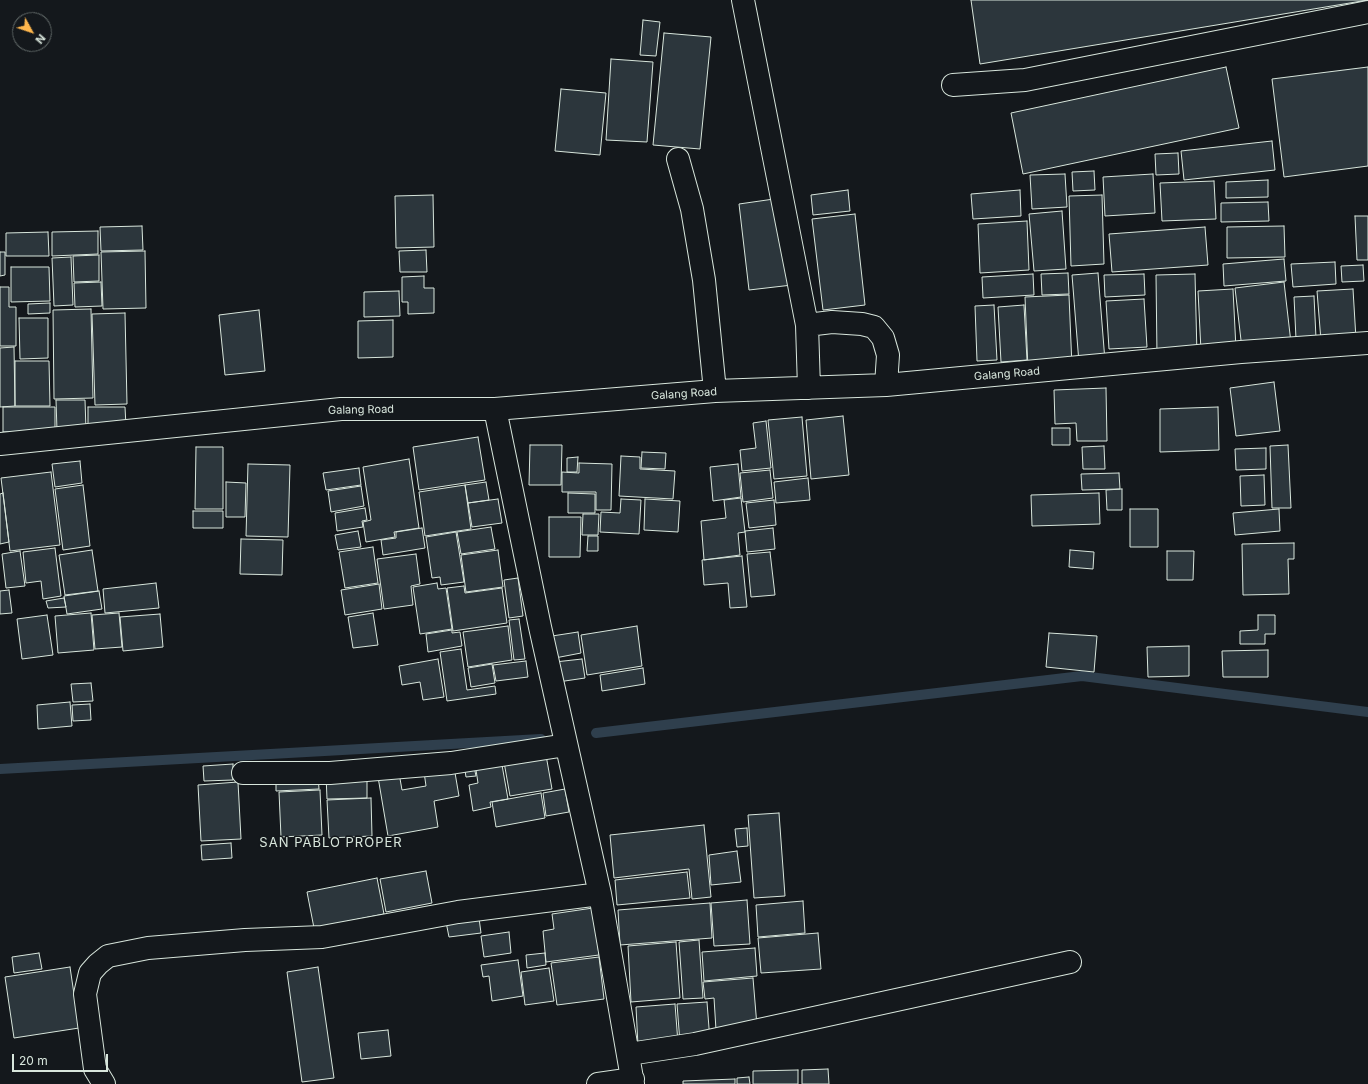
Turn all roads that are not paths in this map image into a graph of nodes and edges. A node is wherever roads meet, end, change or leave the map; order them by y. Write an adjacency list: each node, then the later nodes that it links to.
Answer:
1 (743, 0): 5 (street)
2 (1368, 12): 3 (street)
3 (953, 85)
4 (678, 159): 9 (street)
5 (807, 325): 7 (street); 8 (street)
6 (1368, 343): 7 (street, Galang Road)
7 (886, 385): 8 (street, Galang Road)
8 (809, 388): 9 (street, Galang Road)
9 (715, 391): 10 (street, Galang Road)
10 (496, 409): 11 (street, Galang Road); 12 (street)
11 (0, 444)
12 (566, 745): 13 (street); 14 (street)
13 (243, 774)
14 (600, 894): 16 (street); 18 (street)
15 (1070, 962): 16 (street)
16 (629, 1054): 17 (street)
17 (633, 1082): 19 (street)
18 (104, 1084)
19 (598, 1084)

